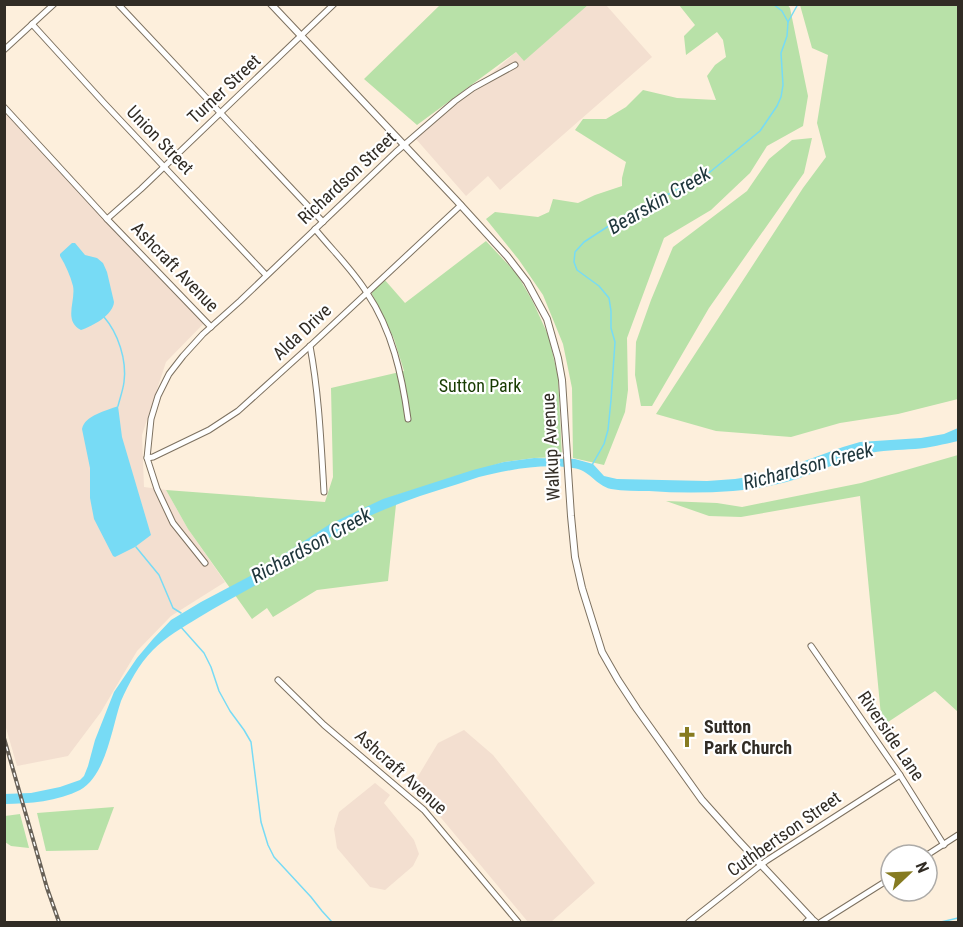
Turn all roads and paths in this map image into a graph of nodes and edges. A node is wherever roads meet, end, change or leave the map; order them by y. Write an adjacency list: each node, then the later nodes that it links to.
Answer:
1 (54, 4): 5 (street)
2 (118, 4): 10 (street)
3 (271, 4): 6 (street, Walkup Avenue)
4 (334, 4): 6 (street, Turner Street)
5 (32, 24): 7 (street); 12 (street, Union Street)
6 (301, 37): 10 (street, Turner Street); 11 (street, Walkup Avenue)
7 (4, 50)
8 (515, 65): 11 (street, Richardson Street)
9 (4, 107): 14 (street, Ashcraft Avenue)
10 (221, 113): 12 (street, Turner Street); 15 (street)
11 (404, 145): 13 (street, Walkup Avenue); 15 (street, Richardson Street)
12 (165, 166): 14 (street, Turner Street); 17 (street, Union Street)
13 (461, 205): 18 (street, Alda Drive); 31 (street, Walkup Avenue)
14 (107, 219): 19 (street, Ashcraft Avenue)
15 (323, 222): 16 (street, Richardson Street)
16 (315, 229): 17 (street, Richardson Street); 18 (street)
17 (266, 275): 19 (street, Richardson Street)
18 (367, 292): 20 (street, Alda Drive); 21 (street)
19 (211, 327): 22 (street, Ashcraft Avenue)
20 (310, 346): 22 (street, Alda Drive); 23 (street)
21 (408, 419)
22 (147, 458): 24 (street, Ashcraft Avenue)
23 (324, 492)
24 (205, 563)
25 (811, 646): 27 (street, Riverside Lane)
26 (278, 680): 34 (street, Ashcraft Avenue)
27 (900, 775): 29 (street, Riverside Lane); 31 (street, Cuthbertson Street)
28 (958, 835): 29 (street)
29 (944, 844): 30 (street)
30 (939, 847)
31 (762, 864): 33 (street, Walkup Avenue); 35 (street, Cuthbertson Street)
32 (879, 886): 36 (street)
33 (811, 921)
34 (518, 922)
35 (689, 922)
36 (821, 922)

